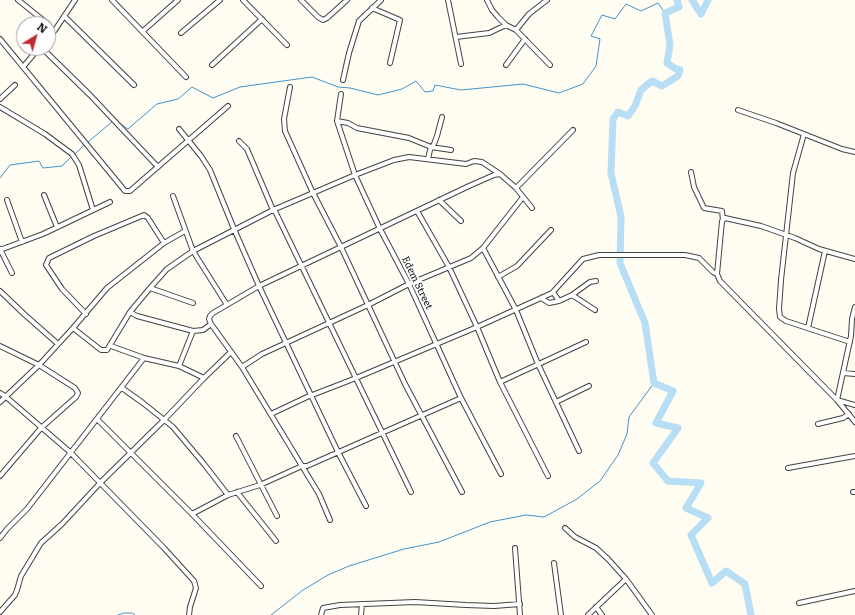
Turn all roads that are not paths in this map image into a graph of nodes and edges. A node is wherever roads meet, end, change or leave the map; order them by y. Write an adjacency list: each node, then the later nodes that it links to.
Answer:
1 (18, 0): 14 (street)
2 (75, 0): 15 (street)
3 (113, 0): 20 (street)
4 (178, 0): 20 (street)
5 (220, 0): 21 (street)
6 (243, 0): 16 (street)
7 (302, 0): 8 (street)
8 (347, 0)
9 (381, 0): 13 (street)
10 (448, 0): 22 (street)
11 (487, 0): 17 (street)
12 (547, 0): 19 (street)
13 (372, 8): 28 (street); 35 (street)
14 (38, 16)
15 (64, 16): 18 (street); 37 (street)
16 (262, 19): 25 (street); 30 (street)
17 (506, 25): 19 (street); 22 (street)
18 (56, 28)
19 (516, 30): 24 (street)
20 (143, 31): 34 (street)
21 (181, 33)
22 (456, 37): 29 (street)
23 (0, 39): 33 (street)
24 (525, 39): 31 (street); 32 (street)
25 (288, 45)
26 (32, 56): 33 (street)
27 (50, 56): 55 (street)
28 (390, 63)
29 (461, 64)
30 (212, 65)
31 (506, 65)
32 (550, 65)
33 (23, 67): 55 (street)
34 (186, 77)
35 (343, 80)
36 (15, 85): 40 (street)
37 (134, 85)
38 (290, 87): 60 (street)
39 (341, 94): 45 (street, Edem Street)
40 (0, 99)
41 (0, 106): 68 (street)
42 (228, 106): 49 (street)
43 (738, 110): 48 (street)
44 (442, 117): 51 (street)
45 (337, 121): 51 (street); 58 (street, Edem Street)
46 (178, 129): 49 (street)
47 (573, 130): 59 (street)
48 (804, 134): 53 (street); 78 (street)
49 (188, 140): 55 (street); 74 (street)
50 (239, 141): 69 (street)
51 (431, 147): 52 (street); 54 (street)
52 (451, 150)
53 (855, 152)
54 (428, 159): 57 (street); 58 (street)
55 (158, 167)
56 (690, 172): 71 (street)
57 (500, 174): 59 (street); 65 (street)
58 (355, 175): 60 (street); 75 (street, Edem Street)
59 (516, 188): 63 (street)
60 (313, 193): 69 (street); 81 (street)
61 (44, 195): 73 (street)
62 (173, 196): 76 (street)
63 (523, 197): 67 (street); 82 (street)
64 (7, 200): 79 (street)
65 (439, 200): 70 (street); 72 (street)
66 (110, 202): 68 (street)
67 (532, 208)
68 (93, 210): 73 (street)
69 (273, 210): 74 (street); 87 (street)
70 (417, 211): 75 (street); 88 (street)
71 (723, 220): 78 (street); 90 (street)
72 (461, 221)
73 (57, 227): 79 (street)
74 (234, 229): 84 (street); 94 (street)
75 (380, 229): 81 (street); 93 (street, Edem Street)
76 (185, 230): 80 (street); 84 (street)
77 (551, 230): 91 (street)
78 (787, 235): 85 (street); 113 (street)
79 (22, 242): 83 (street)
80 (164, 243): 108 (street); 108 (street)
81 (341, 247): 87 (street); 103 (street)
82 (483, 248): 88 (street); 91 (street)
83 (0, 250): 89 (street)
84 (193, 251): 95 (street); 102 (street)
85 (826, 251): 86 (street); 113 (street)
86 (855, 259)
87 (301, 266): 94 (street); 109 (street)
88 (449, 267): 93 (street); 111 (street)
89 (12, 273)
90 (717, 274): 97 (street); 141 (street)
91 (498, 277): 105 (street)
92 (596, 281): 98 (street)
93 (409, 284): 103 (street); 120 (street, Edem Street)
94 (259, 286): 102 (street); 118 (street)
95 (150, 288): 101 (street); 107 (street)
96 (0, 291): 119 (street)
97 (553, 292): 99 (street); 100 (street)
98 (572, 295): 100 (street); 106 (street)
99 (541, 298): 100 (street); 105 (street)
100 (559, 301)
101 (193, 303)
102 (227, 305): 110 (street)
103 (368, 305): 109 (street); 125 (street)
104 (855, 306): 115 (street)
105 (516, 310): 111 (street); 126 (street)
106 (595, 310)
107 (130, 312): 114 (street); 122 (street)
108 (86, 314): 112 (street)
109 (329, 323): 118 (street); 133 (street)
110 (211, 324): 114 (street); 123 (street)
111 (478, 327): 120 (street); 134 (street)
112 (73, 328): 119 (street); 122 (street)
113 (808, 328): 117 (street)
114 (193, 331): 128 (street)
115 (853, 336): 117 (street)
116 (586, 342): 126 (street)
117 (850, 342): 130 (street)
118 (287, 343): 129 (street); 138 (street)
119 (58, 344): 127 (street)
120 (437, 344): 125 (street); 140 (street, Edem Street)
121 (0, 346): 127 (street)
122 (111, 346): 124 (street)
123 (231, 352): 129 (street); 132 (street)
124 (144, 358): 128 (street); 136 (street)
125 (395, 361): 133 (street); 147 (street)
126 (538, 364): 134 (street); 143 (street)
127 (39, 365): 139 (street); 152 (street)
128 (179, 366): 132 (street)
129 (242, 367): 145 (street)
130 (843, 373): 131 (street); 141 (street)
131 (855, 374)
132 (204, 378): 149 (street)
133 (356, 378): 138 (street); 153 (street)
134 (500, 382): 164 (street)
135 (589, 386): 143 (street)
136 (122, 388): 148 (street); 149 (street)
137 (0, 393): 139 (street)
138 (312, 395): 145 (street); 157 (street)
139 (5, 396): 142 (street); 152 (street)
140 (461, 398): 147 (street); 162 (street, Edem Street)
141 (837, 400): 144 (street); 146 (street)
142 (0, 402)
143 (556, 402): 155 (street)
144 (855, 405)
145 (271, 414): 160 (street)
146 (848, 414): 150 (street); 151 (street)
147 (422, 415): 153 (street); 169 (street)
148 (97, 420): 156 (street); 158 (street)
149 (164, 420): 158 (street); 170 (street)
150 (855, 422)
151 (818, 424)
152 (41, 428): 156 (street); 163 (street)
153 (383, 432): 157 (street); 168 (street)
154 (236, 436): 166 (street)
155 (579, 451)
156 (70, 452): 165 (street); 176 (street)
157 (338, 452): 160 (street); 171 (street)
158 (131, 453): 165 (street); 172 (street)
159 (855, 456): 161 (street)
160 (302, 466): 166 (street); 174 (street)
161 (788, 468)
162 (501, 474)
163 (0, 476)
164 (548, 476)
165 (101, 482): 187 (street); 188 (street)
166 (260, 485): 167 (street); 173 (street)
167 (237, 492): 170 (street); 177 (street)
168 (411, 492)
169 (462, 492)
170 (228, 495): 172 (street)
171 (366, 506)
172 (192, 514): 181 (street)
173 (278, 516)
174 (330, 520)
175 (565, 528): 180 (street)
176 (0, 538)
177 (276, 540)
178 (515, 548): 185 (street)
179 (554, 563): 192 (street)
180 (626, 579): 186 (street); 195 (street)
181 (261, 586)
182 (855, 591): 183 (street)
183 (799, 603)
184 (362, 604): 185 (street); 189 (street); 190 (street)
185 (520, 604): 191 (street)
186 (596, 607): 193 (street); 194 (street)
187 (0, 612)
188 (190, 615)
189 (321, 615)
190 (361, 615)
191 (520, 615)
192 (561, 615)
193 (588, 615)
194 (602, 615)
195 (652, 615)

